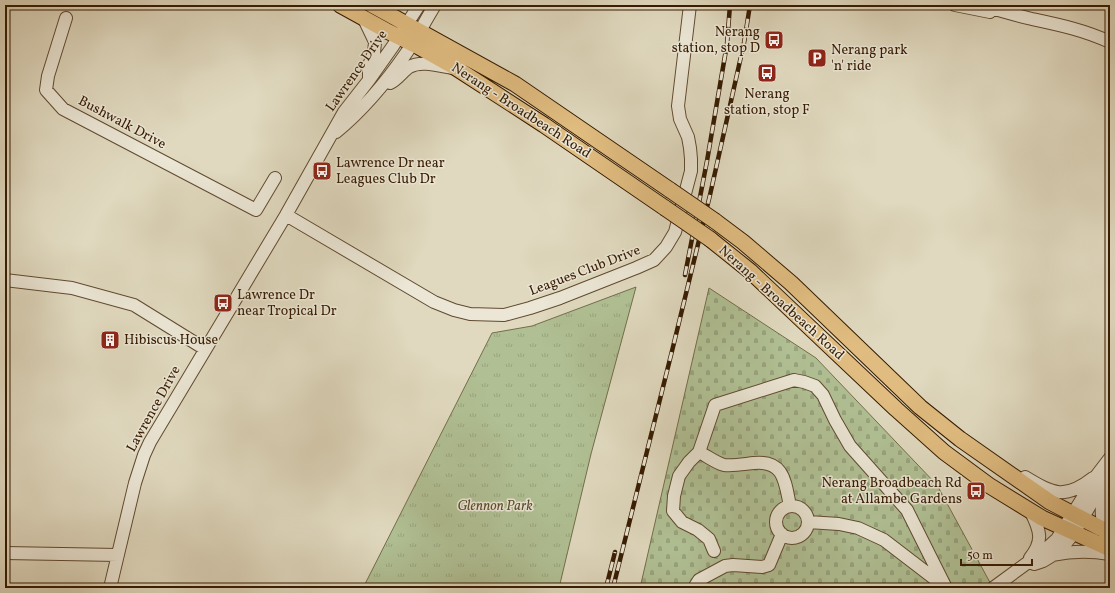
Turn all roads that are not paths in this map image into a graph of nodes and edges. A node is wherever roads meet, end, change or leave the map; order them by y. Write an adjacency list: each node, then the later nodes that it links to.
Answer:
1 (340, 5): 7 (main road, Nerang - Broadbeach Road)
2 (419, 5): 10 (street)
3 (435, 5): 10 (street)
4 (690, 5): 17 (street, Leagues Club Drive)
5 (955, 5): 9 (street)
6 (981, 5): 9 (street)
7 (368, 11): 10 (main road, Nerang - Broadbeach Road); 13 (street)
8 (66, 18): 16 (street, Bushwalk Drive)
9 (1032, 19): 11 (street)
10 (410, 34): 12 (main road, Nerang - Broadbeach Road); 13 (street, Lawrence Drive); 14 (street, Lawrence Drive); 20 (main road, Nerang - Broadbeach Road, bridge)
11 (1110, 42)
12 (456, 68): 14 (street); 27 (main road, Nerang - Broadbeach Road, bridge)
13 (369, 80): 15 (street, Lawrence Drive)
14 (380, 88): 15 (street, Lawrence Drive)
15 (332, 135): 17 (street, Lawrence Drive)
16 (275, 178)
17 (286, 215): 19 (street, Lawrence Drive)
18 (5, 280): 19 (street)
19 (205, 349): 37 (street, Lawrence Drive)
20 (960, 440): 24 (street); 28 (main road, Nerang - Broadbeach Road)
21 (700, 452): 26 (street); 34 (street); 42 (street)
22 (1110, 458): 24 (street)
23 (1110, 471): 28 (street)
24 (1097, 475): 28 (street)
25 (1110, 475): 31 (street)
26 (790, 506): 29 (street); 32 (street)
27 (1031, 512): 30 (main road, Nerang - Broadbeach Road); 39 (street)
28 (1077, 516): 30 (street); 31 (main road, Nerang - Broadbeach Road)
29 (808, 522): 32 (street); 42 (street)
30 (1069, 530): 33 (main road, Nerang - Broadbeach Road); 38 (street); 39 (street)
31 (1110, 533)
32 (782, 534): 41 (street)
33 (1110, 549)
34 (714, 551)
35 (5, 552): 37 (street)
36 (1110, 554): 38 (street)
37 (118, 555): 40 (street, Lawrence Drive)
38 (1053, 555): 39 (street)
39 (1021, 568): 43 (street)
40 (110, 588)
41 (694, 588)
42 (947, 588)
43 (993, 588)

